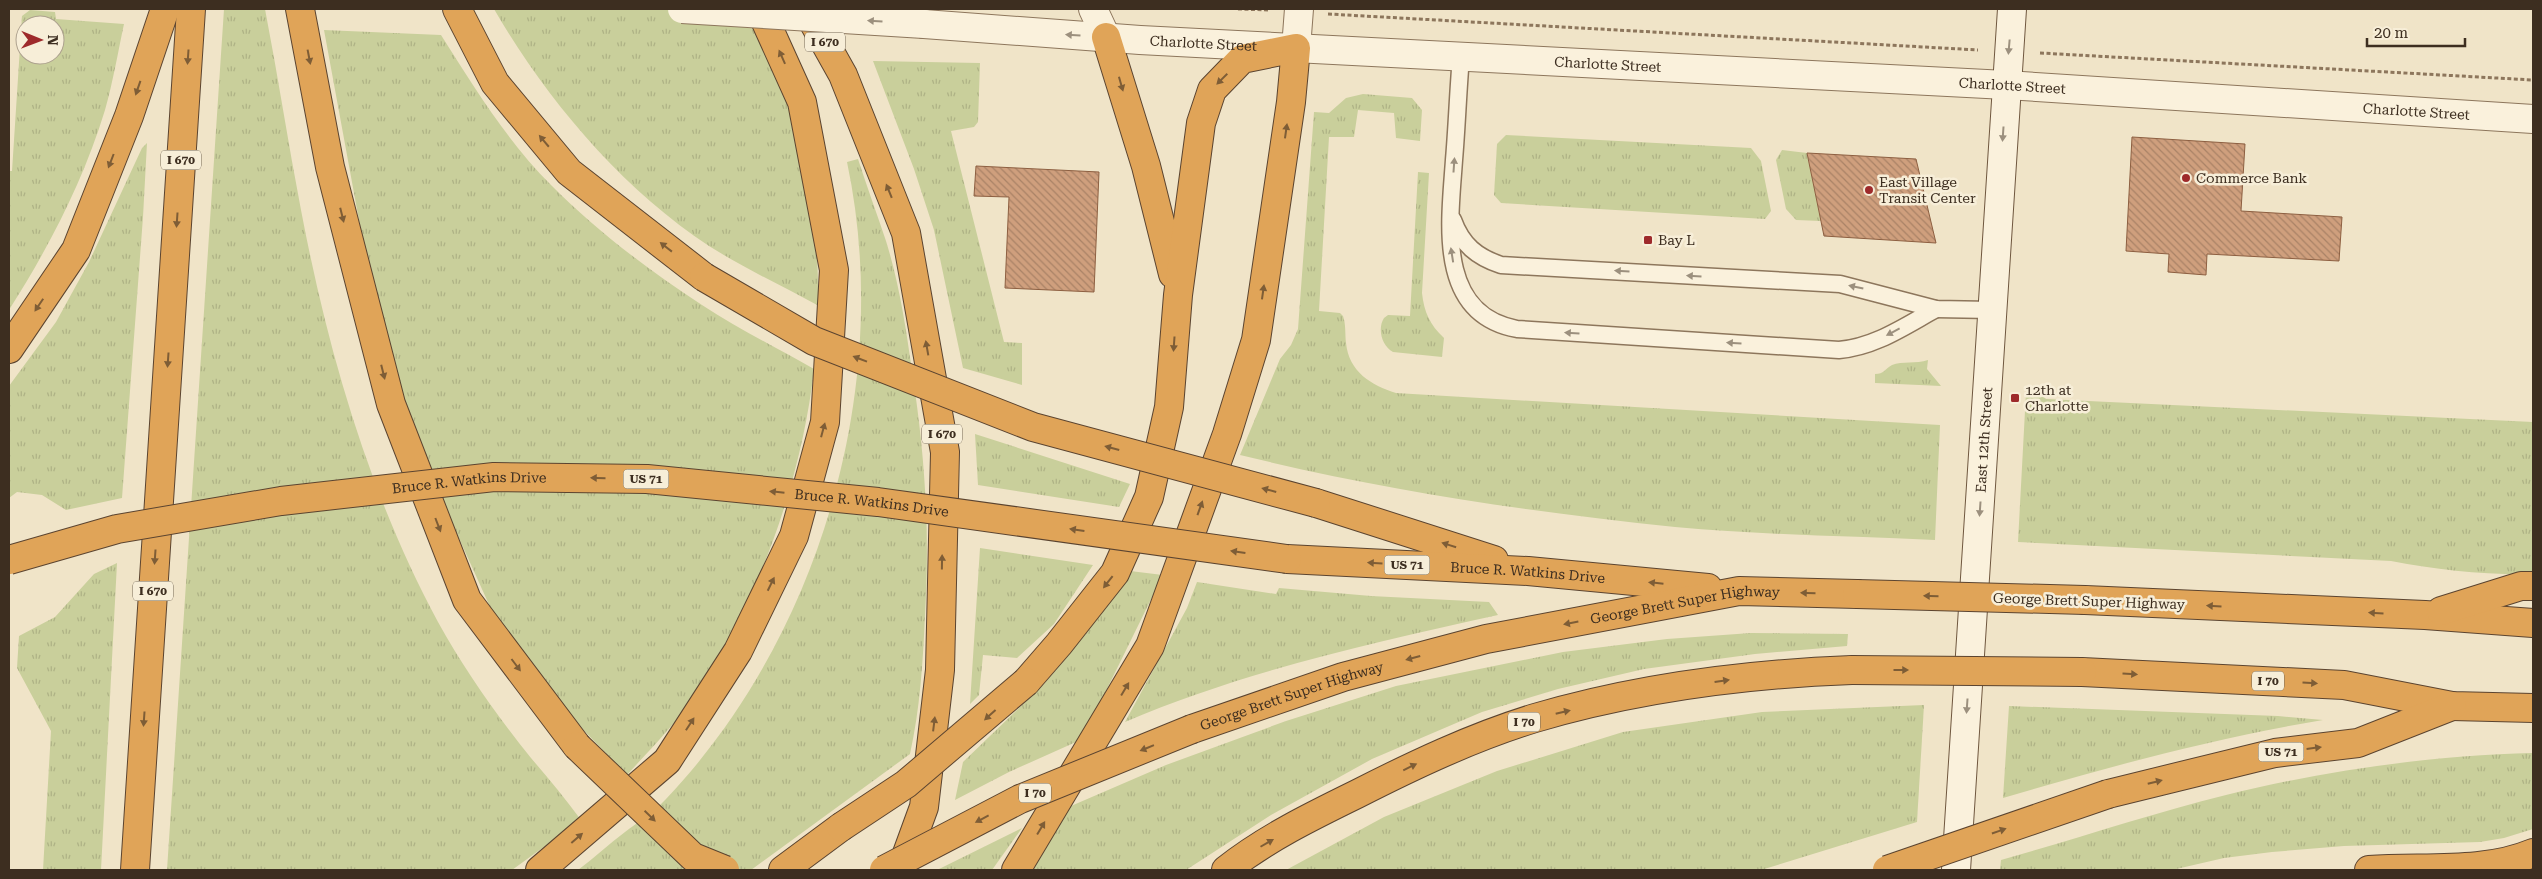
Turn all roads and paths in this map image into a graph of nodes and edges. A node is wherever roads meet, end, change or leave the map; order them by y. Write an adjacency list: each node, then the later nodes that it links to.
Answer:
1 (165, 9): 25 (highway, one-way to 25)
2 (191, 9): 35 (highway, I 670, one-way to 35)
3 (300, 9): 37 (highway, one-way to 37, bridge)
4 (457, 9): 27 (highway, one-way to 4, bridge)
5 (682, 9): 13 (street, Charlotte Street, one-way to 5, bridge)
6 (760, 9): 36 (highway, one-way to 6)
7 (806, 9): 40 (highway, I 670, one-way to 7)
8 (960, 9): 13 (street)
9 (1093, 9): 14 (street)
10 (1238, 9): 12 (path)
11 (2012, 9): 16 (street, East 12th Street, one-way to 16)
12 (1299, 10): 15 (street); 16 (path)
13 (930, 24): 14 (street, Charlotte Street, one-way to 13)
14 (1106, 37): 15 (street, Charlotte Street); 22 (highway, one-way to 22)
15 (1296, 48): 17 (street, Charlotte Street); 22 (highway, one-way to 22); 41 (highway, one-way to 15)
16 (2009, 51): 18 (path); 19 (street, East 12th Street)
17 (1461, 57): 19 (street, Charlotte Street); 21 (lane, one-way to 17)
18 (2533, 80)
19 (2006, 85): 20 (street, Charlotte Street); 24 (street, East 12th Street, one-way to 24)
20 (2533, 118)
21 (1451, 214): 23 (lane, one-way to 21); 23 (lane, one-way to 21)
22 (1178, 295): 38 (highway, one-way to 38, bridge)
23 (1936, 309): 24 (lane)
24 (1992, 310): 44 (street, East 12th Street, one-way to 44)
25 (9, 349)
26 (9, 560): 27 (highway, Bruce R. Watkins Drive / US 71, one-way to 26, bridge)
27 (1528, 571): 29 (highway, Bruce R. Watkins Drive / US 71, one-way to 27)
28 (2527, 586): 30 (highway)
29 (1739, 592): 30 (highway, George Brett Super Highway / I 70, one-way to 29, bridge); 39 (highway, George Brett Super Highway / I 70, one-way to 39, bridge)
30 (2425, 615): 31 (highway, George Brett Super Highway / I 70)
31 (2522, 622)
32 (2452, 706): 33 (highway, I 70); 42 (highway, I 70, one-way to 32, bridge); 43 (highway, US 71, one-way to 32, bridge)
33 (2526, 708)
34 (2533, 853): 45 (highway)
35 (135, 870)
36 (540, 870)
37 (725, 870)
38 (783, 870)
39 (884, 870)
40 (901, 870)
41 (1016, 870)
42 (1226, 870)
43 (1887, 870)
44 (1956, 870)
45 (2369, 870)

